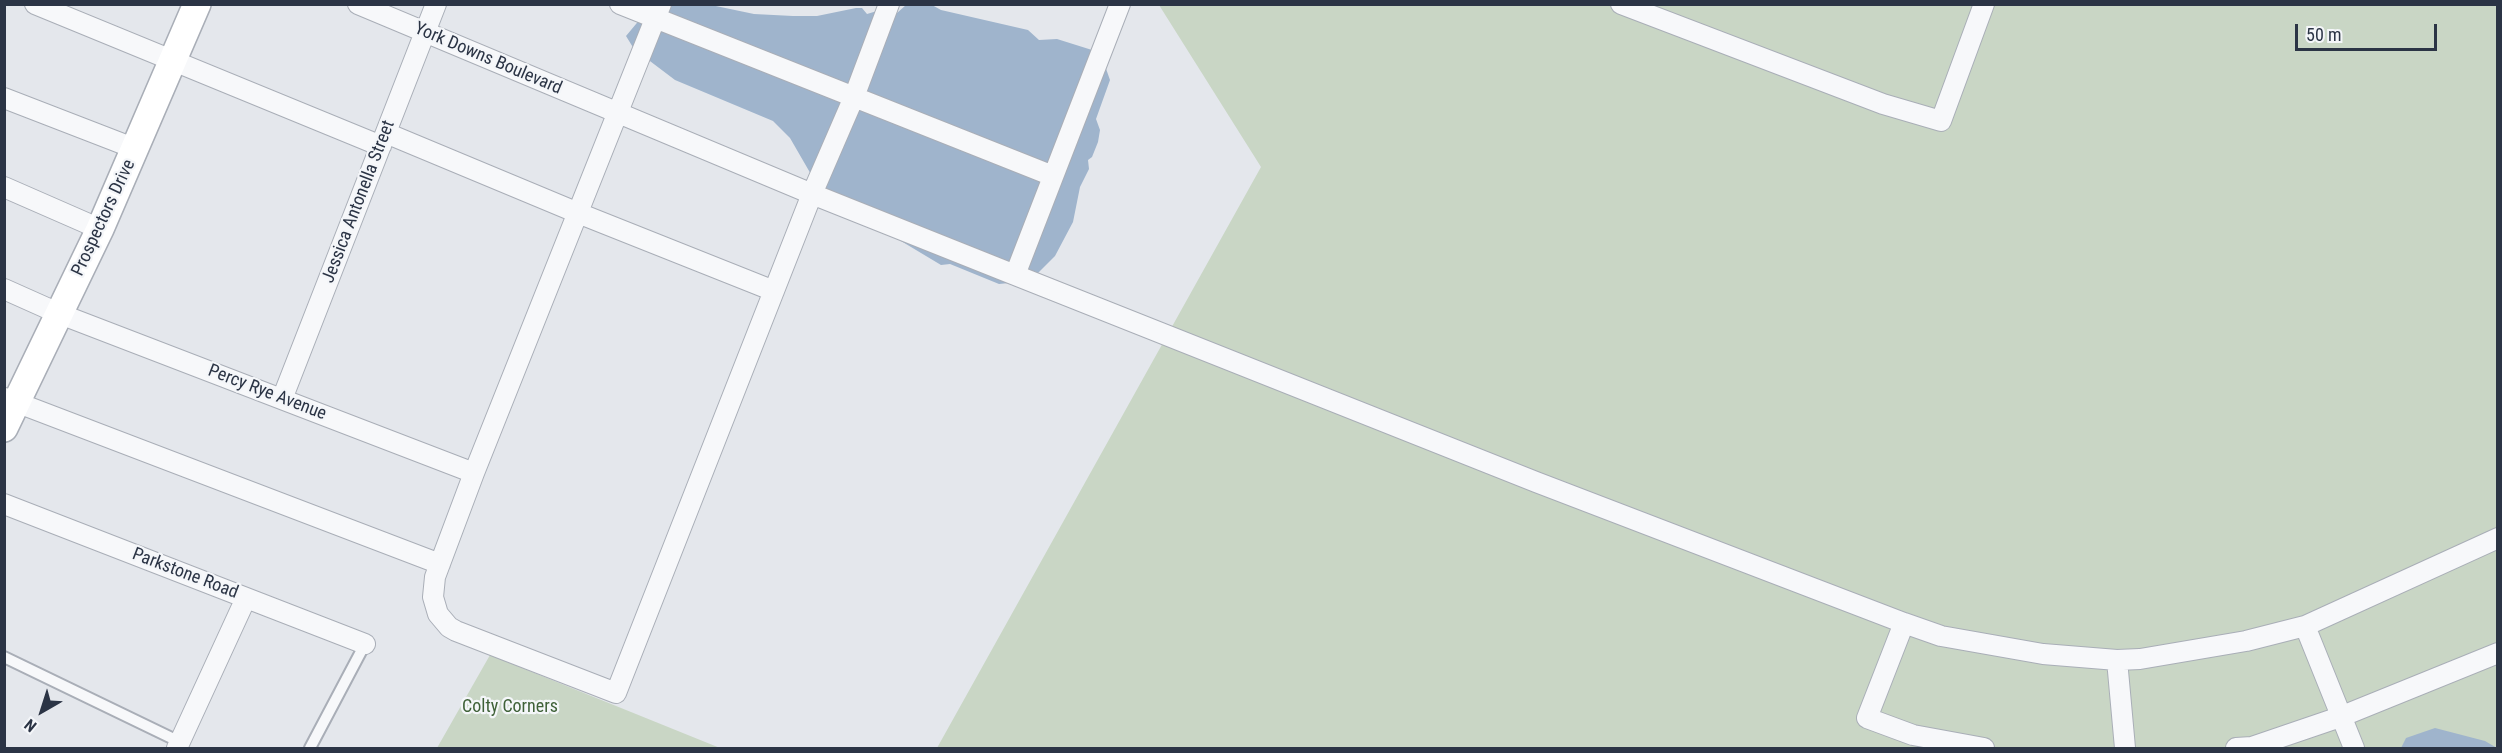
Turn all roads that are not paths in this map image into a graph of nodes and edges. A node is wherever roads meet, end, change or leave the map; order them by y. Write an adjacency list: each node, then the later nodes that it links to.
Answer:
1 (35, 4): 12 (street)
2 (197, 4): 12 (street, Prospectors Drive)
3 (358, 4): 11 (street, York Downs Boulevard)
4 (436, 4): 11 (street, Jessica Antonella Street)
5 (620, 4): 10 (street)
6 (889, 4): 13 (street)
7 (1120, 4): 18 (street)
8 (1621, 4): 9 (street)
9 (1984, 4)
10 (658, 11): 13 (street); 15 (street)
11 (425, 32): 15 (street, York Downs Boulevard); 16 (street, Jessica Antonella Street)
12 (173, 61): 16 (street); 17 (street, Prospectors Drive)
13 (854, 97): 18 (street); 20 (street)
14 (4, 98): 17 (street)
15 (618, 114): 20 (street, York Downs Boulevard); 21 (street)
16 (383, 139): 21 (street); 27 (street, Jessica Antonella Street)
17 (136, 149): 22 (street, Prospectors Drive)
18 (1053, 176): 23 (street)
19 (4, 187): 22 (street)
20 (812, 194): 23 (street, York Downs Boulevard); 25 (street)
21 (578, 213): 25 (street); 30 (street)
22 (100, 229): 26 (street, Prospectors Drive)
23 (1015, 275): 35 (street, York Downs Boulevard)
24 (4, 289): 26 (street, Percy Rye Avenue)
25 (774, 291): 33 (street)
26 (60, 314): 27 (street, Percy Rye Avenue); 28 (street, Prospectors Drive)
27 (282, 399): 30 (street, Percy Rye Avenue)
28 (10, 400): 29 (street, Prospectors Drive); 33 (street)
29 (4, 428)
30 (474, 473): 33 (street)
31 (4, 504): 34 (street, Parkstone Road)
32 (2498, 538): 36 (street, York Downs Boulevard)
33 (440, 564)
34 (246, 598): 37 (street, Parkstone Road); 42 (street)
35 (1904, 623): 40 (street, York Downs Boulevard); 44 (street)
36 (2305, 626): 40 (street, York Downs Boulevard); 41 (street)
37 (365, 644): 43 (lane)
38 (2498, 653): 41 (street)
39 (4, 657): 42 (lane)
40 (2117, 660): 45 (street)
41 (2340, 717): 46 (street); 47 (street)
42 (179, 745)
43 (310, 748)
44 (1984, 748)
45 (2125, 748)
46 (2236, 748)
47 (2354, 748)

